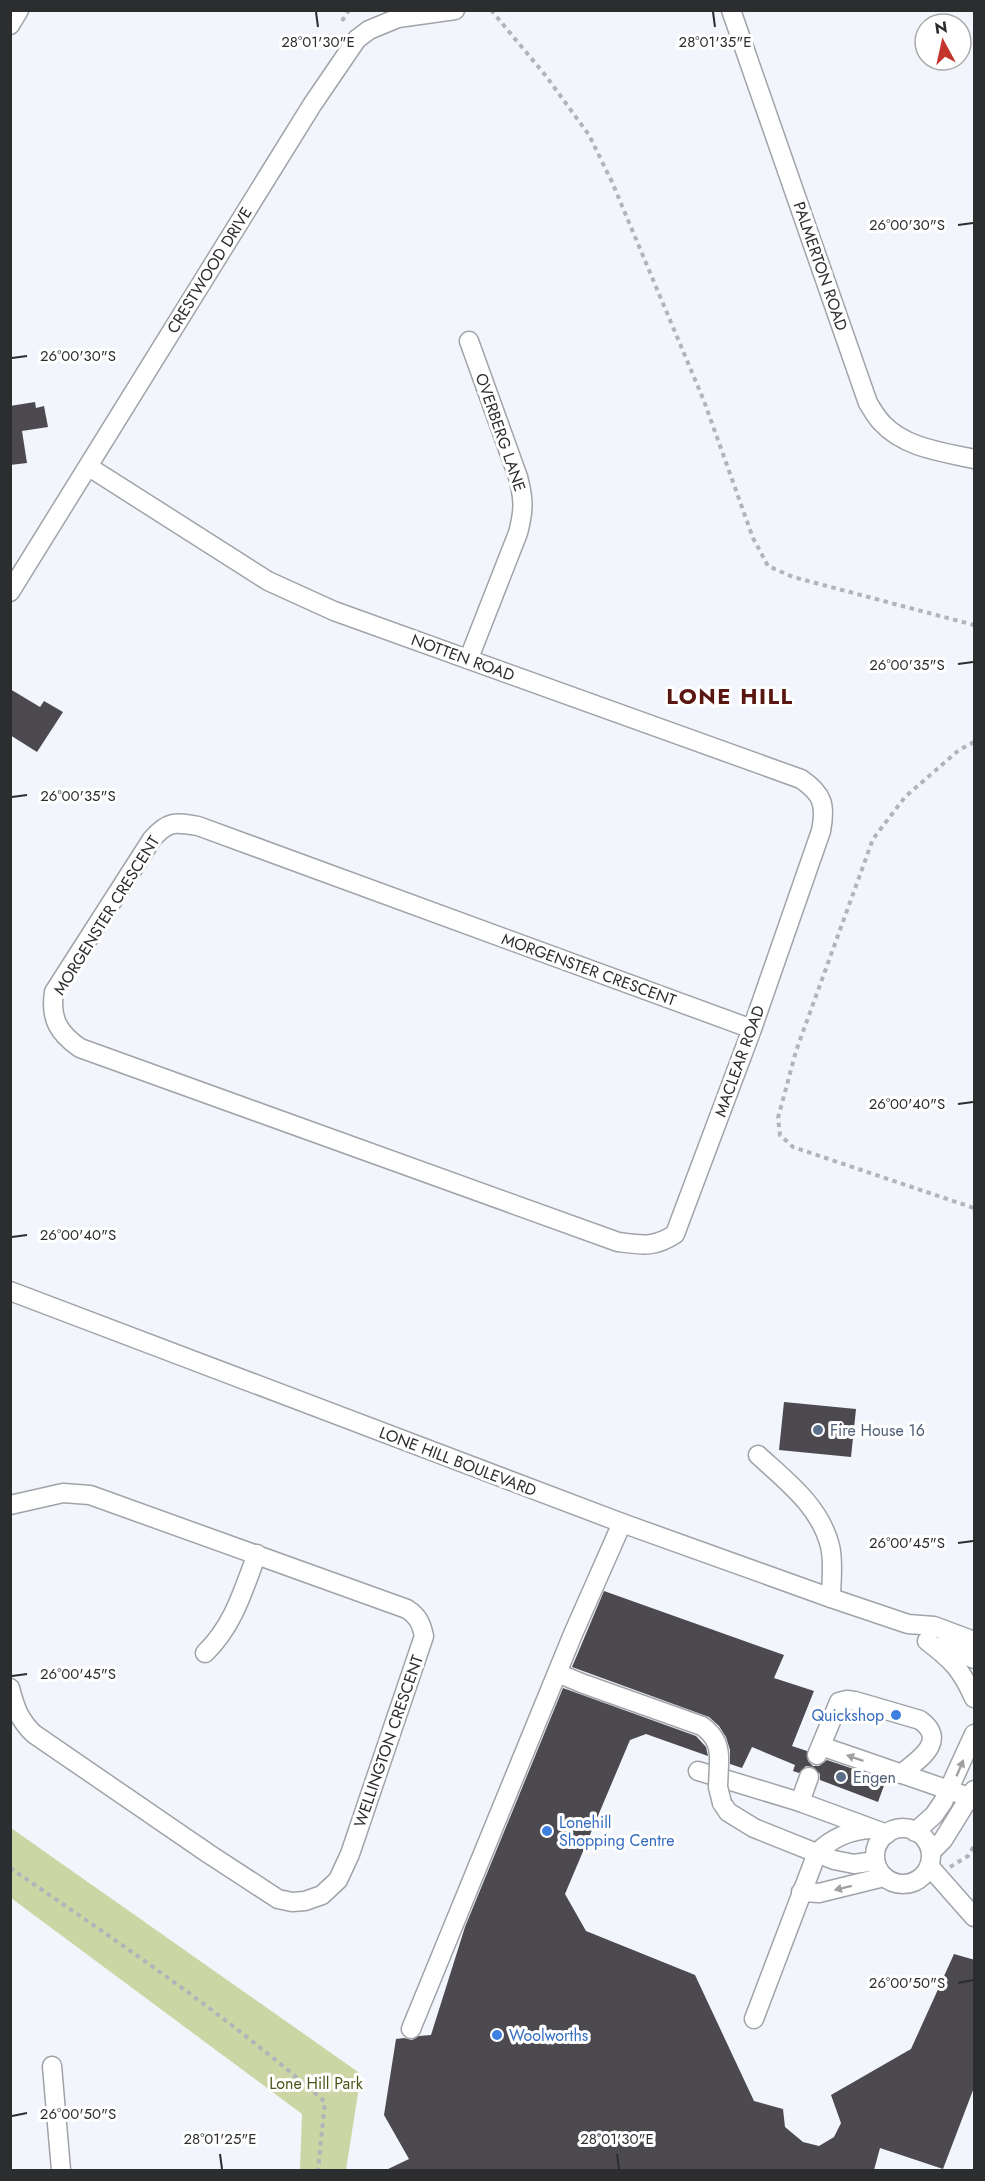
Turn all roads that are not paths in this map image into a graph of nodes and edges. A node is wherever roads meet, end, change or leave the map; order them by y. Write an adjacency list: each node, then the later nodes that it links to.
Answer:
1 (19, 10): 4 (street)
2 (455, 10): 7 (street, CRESTWOOD DRIVE)
3 (731, 10): 6 (street, PALMERTON ROAD)
4 (10, 25)
5 (469, 342): 9 (street, OVERBERG LANE)
6 (975, 459)
7 (89, 467): 8 (street, CRESTWOOD DRIVE); 9 (street, NOTTEN ROAD)
8 (10, 592)
9 (469, 658): 10 (street, NOTTEN ROAD)
10 (821, 831): 11 (street, MACLEAR ROAD)
11 (752, 1029): 12 (street, MACLEAR ROAD); 12 (street, MORGENSTER CRESCENT)
12 (618, 1242)
13 (10, 1291): 16 (street, LONE HILL BOULEVARD)
14 (758, 1455): 18 (street)
15 (10, 1505): 17 (street, WELLINGTON CRESCENT)
16 (622, 1523): 18 (street, LONE HILL BOULEVARD); 24 (street)
17 (257, 1554): 22 (street); 25 (street, WELLINGTON CRESCENT)
18 (831, 1598): 19 (street, LONE HILL BOULEVARD)
19 (908, 1624): 20 (street, LONE HILL BOULEVARD); 21 (street, LONE HILL BOULEVARD)
20 (927, 1641): 23 (street, LONE HILL BOULEVARD); 26 (street)
21 (975, 1641)
22 (205, 1653)
23 (975, 1659)
24 (557, 1673): 38 (street, bridge); 45 (street)
25 (10, 1688)
26 (975, 1698)
27 (975, 1734): 31 (street, one-way to 27)
28 (698, 1771): 33 (street)
29 (901, 1774): 29 (street, one-way to 29); 31 (street)
30 (809, 1777): 33 (street)
31 (950, 1791): 32 (street); 36 (street)
32 (972, 1793): 40 (street)
33 (800, 1802): 34 (street)
34 (819, 1809): 35 (street); 37 (street)
35 (880, 1831): 36 (street); 37 (street); 39 (street)
36 (915, 1832): 40 (street)
37 (838, 1837): 38 (street); 39 (street)
38 (818, 1853): 39 (street); 42 (street)
39 (867, 1862): 41 (street)
40 (932, 1864): 41 (street); 43 (street)
41 (884, 1877): 42 (street, one-way to 42)
42 (801, 1892): 44 (street)
43 (975, 1917)
44 (754, 2019)
45 (411, 2029)
46 (52, 2066): 47 (street)
47 (61, 2170)

